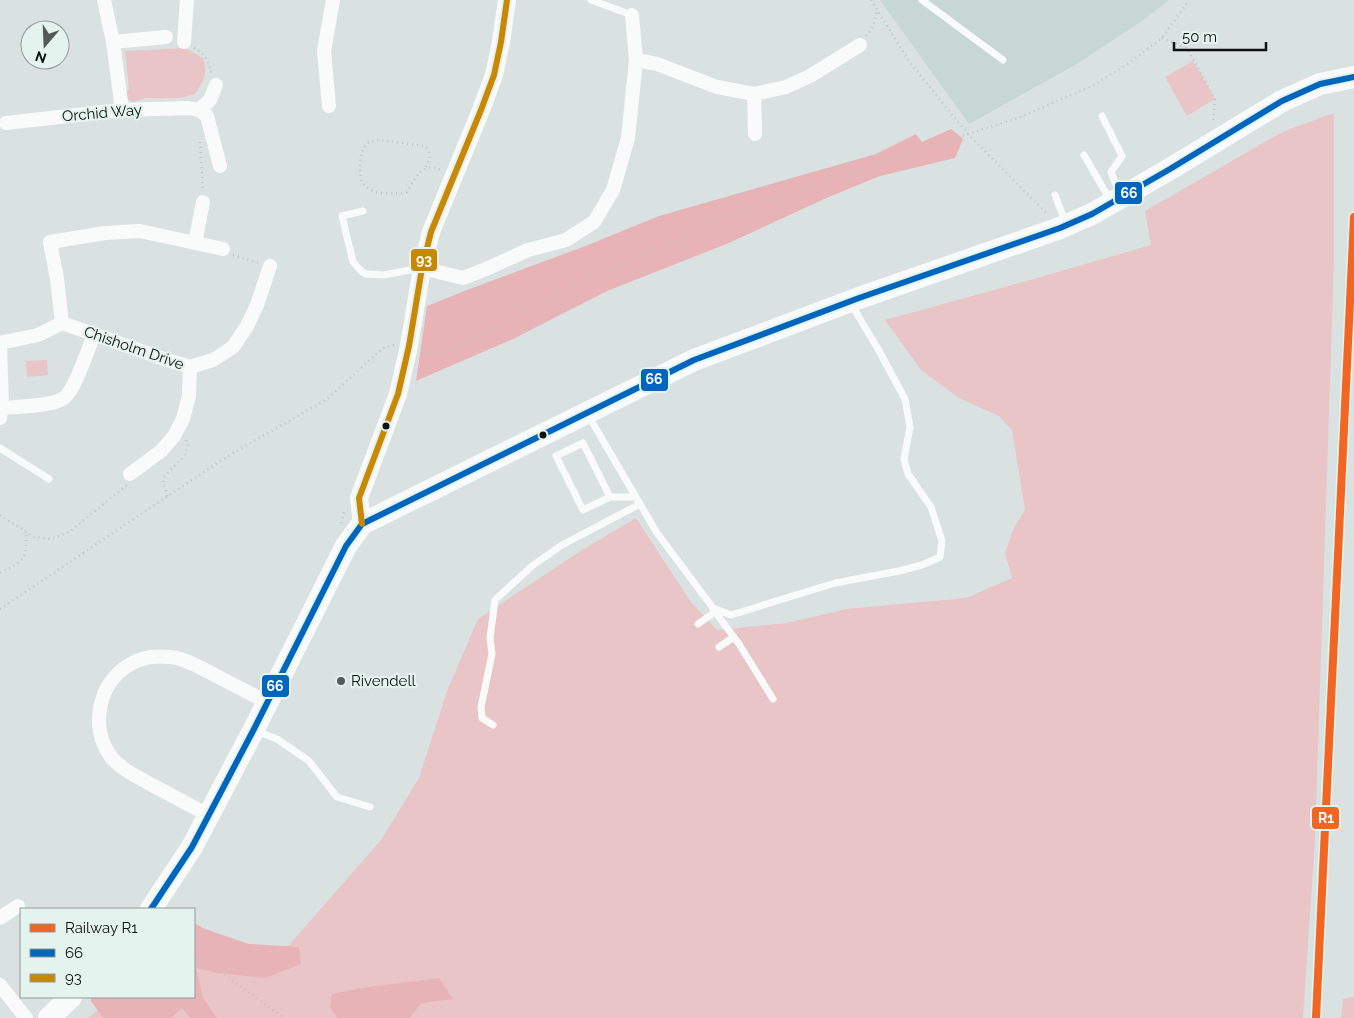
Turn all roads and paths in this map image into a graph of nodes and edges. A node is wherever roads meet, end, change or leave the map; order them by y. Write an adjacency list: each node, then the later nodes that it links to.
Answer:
1 (104, 0): 13 (street)
2 (187, 0): 14 (street)
3 (333, 0): 21 (street)
4 (507, 0): 32 (street)
5 (591, 0): 10 (lane)
6 (871, 0): 9 (path)
7 (922, 0): 17 (lane)
8 (1189, 0): 12 (path)
9 (877, 10): 15 (path); 28 (path)
10 (632, 15): 16 (street)
11 (166, 37): 13 (street)
12 (1162, 38): 26 (path); 28 (path)
13 (112, 42): 22 (street)
14 (184, 42): 19 (path)
15 (860, 45): 20 (street)
16 (636, 60): 20 (street); 42 (street)
17 (1003, 60)
18 (1349, 77): 34 (main road)
19 (216, 85): 23 (street)
20 (754, 94): 27 (street)
21 (329, 106)
22 (122, 110): 23 (street, Orchid Way); 25 (street, Orchid Way)
23 (203, 113): 30 (street); 35 (path)
24 (1102, 116): 34 (lane)
25 (6, 123)
26 (1213, 124)
27 (755, 134)
28 (968, 134): 37 (path); 47 (path)
29 (1084, 155): 34 (lane)
30 (220, 166)
31 (426, 167): 31 (path); 32 (path)
32 (455, 174): 42 (street)
33 (1055, 195): 38 (lane)
34 (1117, 200): 38 (main road)
35 (203, 202): 39 (street)
36 (363, 210): 42 (lane)
37 (1047, 214)
38 (1069, 224): 43 (main road)
39 (195, 243): 40 (street); 44 (street)
40 (223, 249): 41 (path)
41 (270, 266): 48 (street, Chisholm Drive)
42 (422, 268): 47 (street)
43 (850, 302): 50 (main road); 64 (lane)
44 (62, 323): 45 (street, Chisholm Drive); 46 (street)
45 (94, 335): 48 (street, Chisholm Drive); 49 (street)
46 (0, 343): 49 (street)
47 (408, 346): 55 (path); 60 (street)
48 (190, 367): 51 (street)
49 (1, 413)
50 (587, 413): 57 (lane); 60 (main road)
51 (177, 431): 53 (street); 55 (path)
52 (0, 448): 54 (lane)
53 (130, 474): 61 (path)
54 (49, 479)
55 (167, 496): 63 (path)
56 (610, 497): 56 (lane); 57 (lane)
57 (636, 497): 58 (lane)
58 (640, 504): 64 (lane); 70 (lane)
59 (0, 515): 61 (path)
60 (362, 524): 69 (main road)
61 (26, 532): 62 (path)
62 (0, 574)
63 (0, 608)
64 (714, 610): 65 (lane); 66 (lane)
65 (698, 624)
66 (734, 637): 67 (lane); 68 (lane)
67 (719, 647)
68 (773, 699)
69 (267, 702): 71 (main road); 73 (street)
70 (493, 726)
71 (254, 729): 72 (lane); 73 (main road)
72 (370, 808)
73 (209, 815): 75 (main road)
74 (18, 906): 76 (street)
75 (152, 908)
76 (0, 918)
77 (195, 957): 82 (path)
78 (1, 991): 80 (street)
79 (70, 998): 81 (main road)
80 (26, 1018)
81 (50, 1018)
82 (284, 1018)

